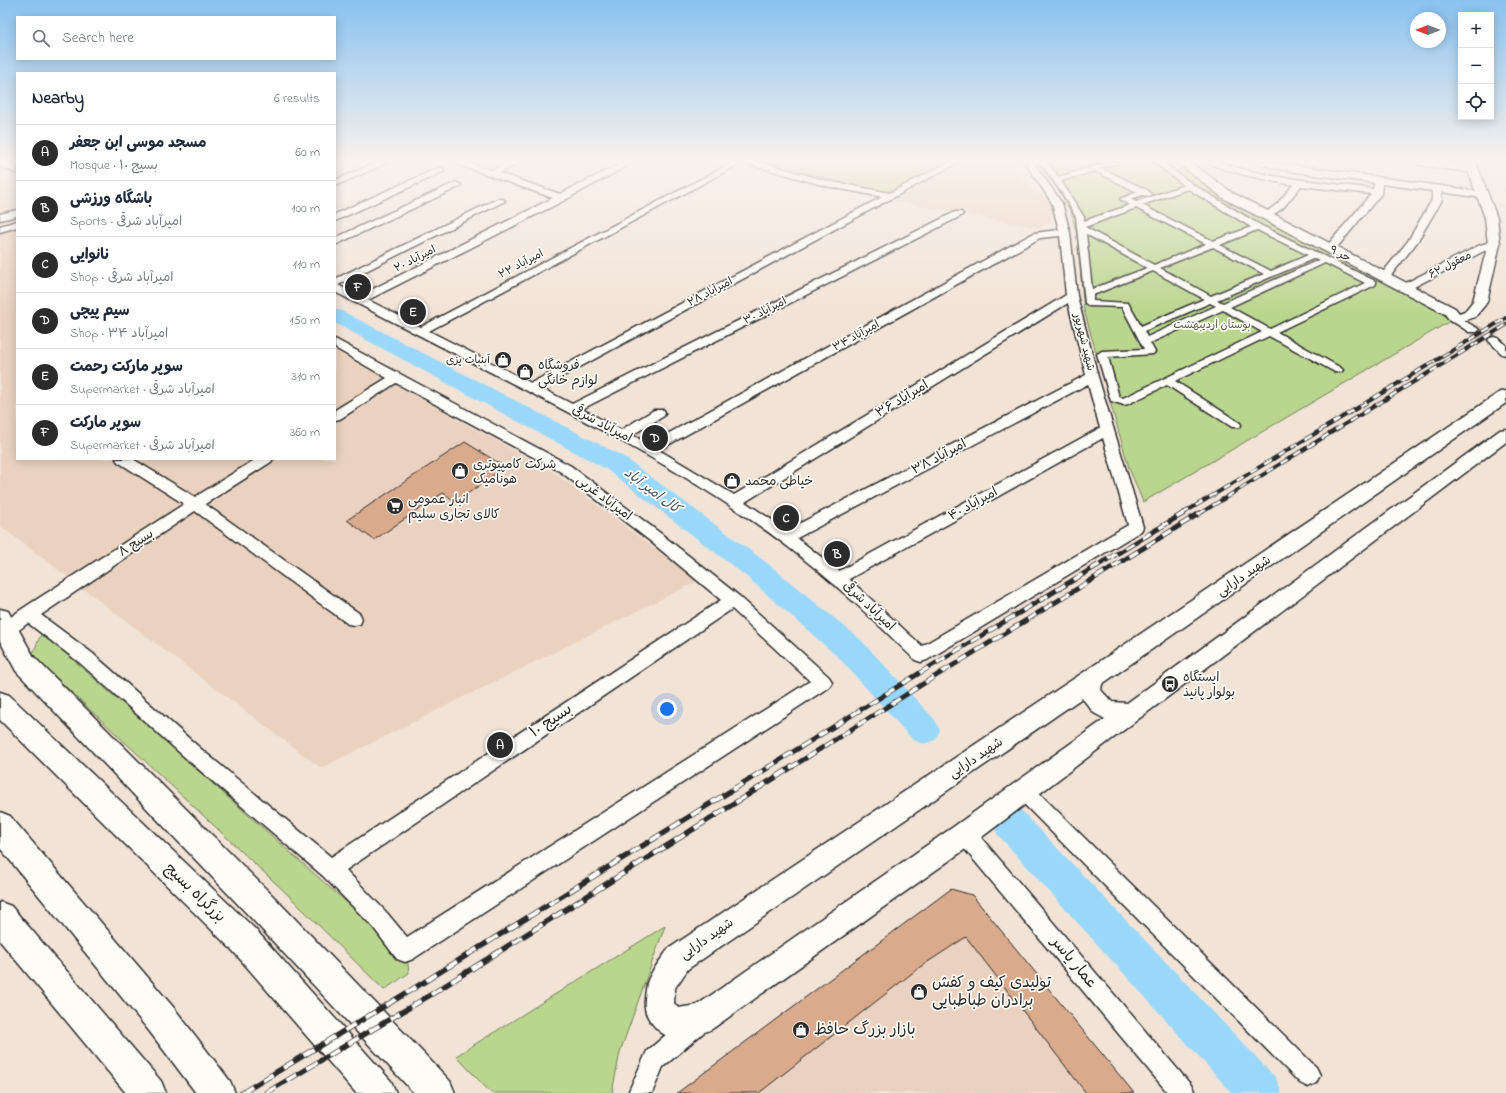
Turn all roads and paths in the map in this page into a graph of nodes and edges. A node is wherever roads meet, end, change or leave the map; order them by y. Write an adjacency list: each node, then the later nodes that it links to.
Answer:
1 (16, 213): 20 (street)
2 (346, 213): 21 (street)
3 (397, 213): 27 (street)
4 (476, 213): 35 (street)
5 (532, 213): 40 (street, امیرآباد ۲۰)
6 (643, 213): 46 (street, امیرآباد ۲۲)
7 (858, 213): 56 (street, امیرآباد ۲۸)
8 (1060, 213): 26 (street, شهید شهریور)
9 (1078, 213): 23 (street)
10 (1115, 213): 23 (street)
11 (1152, 213): 29 (street)
12 (1233, 213): 24 (street)
13 (1260, 213): 19 (street, حر ۹)
14 (1270, 213): 19 (street)
15 (1361, 213): 31 (street)
16 (1430, 213): 34 (street)
17 (1489, 213): 28 (street)
18 (958, 214): 58 (street, امیرآباد ۳۰)
19 (1266, 216): 31 (street, حر ۹)
20 (0, 217)
21 (336, 218)
22 (16, 224): 25 (street)
23 (1081, 226): 32 (street); 38 (street)
24 (1257, 228): 29 (street); 30 (street)
25 (0, 229)
26 (1066, 233): 39 (street, شهید شهریور); 65 (street, امیرآباد ۳۴)
27 (336, 242)
28 (1494, 244): 36 (street, معقول ۶۲); 43 (street)
29 (1214, 245): 32 (street); 33 (street)
30 (1315, 255): 31 (street); 33 (street)
31 (1328, 255): 34 (street, حر ۹); 42 (street); 47 (street)
32 (1154, 268): 38 (street); 41 (street)
33 (1271, 274): 41 (street)
34 (1385, 276): 36 (street, حر ۹)
35 (336, 283)
36 (1406, 287): 43 (street, حر ۹)
37 (336, 288): 40 (street, امیرآباد شرقی)
38 (1088, 294): 44 (street)
39 (1072, 296): 53 (street, شهید شهریور); 68 (street, امیرآباد ۳۶)
40 (360, 300): 46 (street, امیرآباد شرقی)
41 (1210, 300): 42 (street); 44 (street)
42 (1223, 307): 47 (street); 49 (street)
43 (1456, 319): 45 (street)
44 (1138, 330): 49 (street)
45 (1473, 330)
46 (421, 331): 56 (street, امیرآباد شرقی)
47 (1269, 333): 52 (street); 55 (street)
48 (1494, 340): 51 (street)
49 (1144, 342): 55 (street)
50 (336, 344): 54 (street, امیرآباد غربی)
51 (1506, 351)
52 (1338, 370)
53 (1092, 376): 62 (street, شهید شهریور); 70 (street, امیرآباد ۳۸)
54 (396, 378): 60 (street); 72 (street, امیرآباد غربی)
55 (1168, 381): 61 (street)
56 (531, 388): 58 (street, امیرآباد شرقی)
57 (1506, 396): 76 (street, شهید دارایی)
58 (572, 409): 64 (street, امیرآباد شرقی)
59 (659, 413): 64 (street)
60 (336, 415)
61 (1236, 425)
62 (1108, 430): 71 (street, امیرآباد ۴۰); 75 (street, شهید شهریور)
63 (1506, 434): 78 (street, شهید دارایی)
64 (622, 435): 65 (street, امیرآباد شرقی)
65 (649, 450): 68 (street, امیرآباد شرقی)
66 (125, 460): 69 (street)
67 (264, 460): 69 (street, بسیج ۸)
68 (733, 502): 70 (street, امیرآباد شرقی)
69 (195, 504): 73 (street); 74 (street, بسیج ۸)
70 (786, 537): 71 (street, امیرآباد شرقی)
71 (839, 578): 75 (street, امیرآباد شرقی)
72 (733, 600): 82 (street, بسیج ۱۰); 82 (street, امیرآباد غربی)
73 (354, 619)
74 (12, 621): 82 (street); 89 (main road)
75 (921, 655)
76 (1092, 679): 78 (street); 84 (street, شهید دارایی)
77 (0, 703): 88 (main road, بزرگراه بسیج)
78 (1130, 713): 79 (street, شهید دارایی)
79 (1023, 790): 81 (street, شهید دارایی); 85 (street)
80 (0, 826): 87 (main road)
81 (965, 834): 84 (street, شهید دارایی); 91 (street, عمار یاسر)
82 (330, 869)
83 (0, 917): 86 (main road)
84 (702, 1019): 90 (street)
85 (1308, 1075)
86 (149, 1093)
87 (218, 1093)
88 (379, 1093)
89 (438, 1093)
90 (640, 1093)
91 (1183, 1093)

